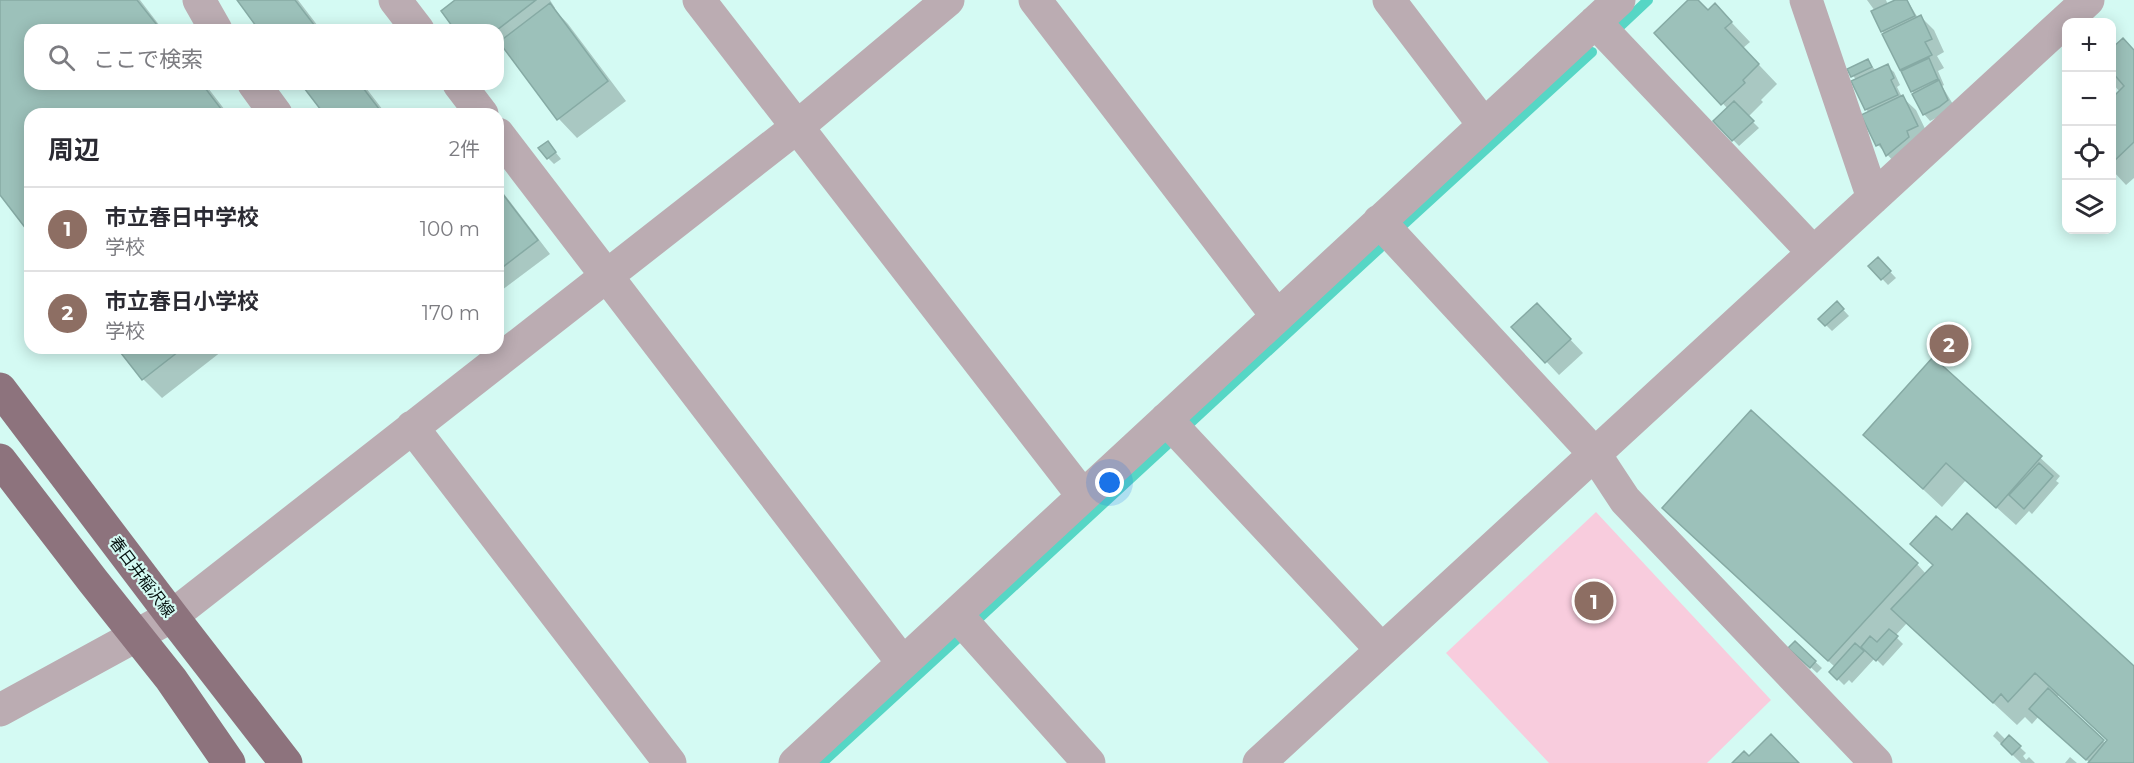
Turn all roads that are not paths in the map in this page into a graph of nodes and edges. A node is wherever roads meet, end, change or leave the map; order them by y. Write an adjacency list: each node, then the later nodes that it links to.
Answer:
1 (200, 0): 11 (street)
2 (395, 0): 12 (street)
3 (699, 0): 18 (street)
4 (948, 0): 18 (street)
5 (1035, 0): 24 (street)
6 (1389, 0): 17 (street)
7 (1619, 0): 10 (street)
8 (1806, 0): 20 (street)
9 (2088, 0): 20 (street)
10 (1595, 22): 17 (street); 22 (street)
11 (213, 24)
12 (413, 24)
13 (258, 90): 15 (street)
14 (464, 90): 16 (street)
15 (272, 108)
16 (477, 108)
17 (1484, 125): 21 (street)
18 (797, 127): 23 (street); 32 (street)
19 (504, 142): 23 (street)
20 (1873, 198): 22 (street)
21 (1379, 221): 24 (street); 30 (street)
22 (1814, 252): 30 (street)
23 (606, 275): 25 (street); 37 (street)
24 (1277, 316): 28 (street)
25 (504, 348)
26 (496, 354): 29 (street)
27 (0, 389): 34 (main road, 春日井稲沢線)
28 (1166, 419): 32 (street); 36 (street)
29 (412, 427): 34 (street); 41 (street)
30 (1594, 453): 36 (street); 45 (street)
31 (0, 460): 35 (main road)
32 (1083, 496): 33 (street)
33 (956, 614): 37 (street); 43 (street)
34 (172, 616): 35 (street); 40 (main road, 春日井稲沢線)
35 (138, 636): 38 (street); 39 (main road)
36 (1382, 650): 44 (street)
37 (903, 663): 42 (street)
38 (0, 710)
39 (229, 763)
40 (286, 763)
41 (670, 763)
42 (795, 763)
43 (1089, 763)
44 (1259, 763)
45 (1876, 763)

